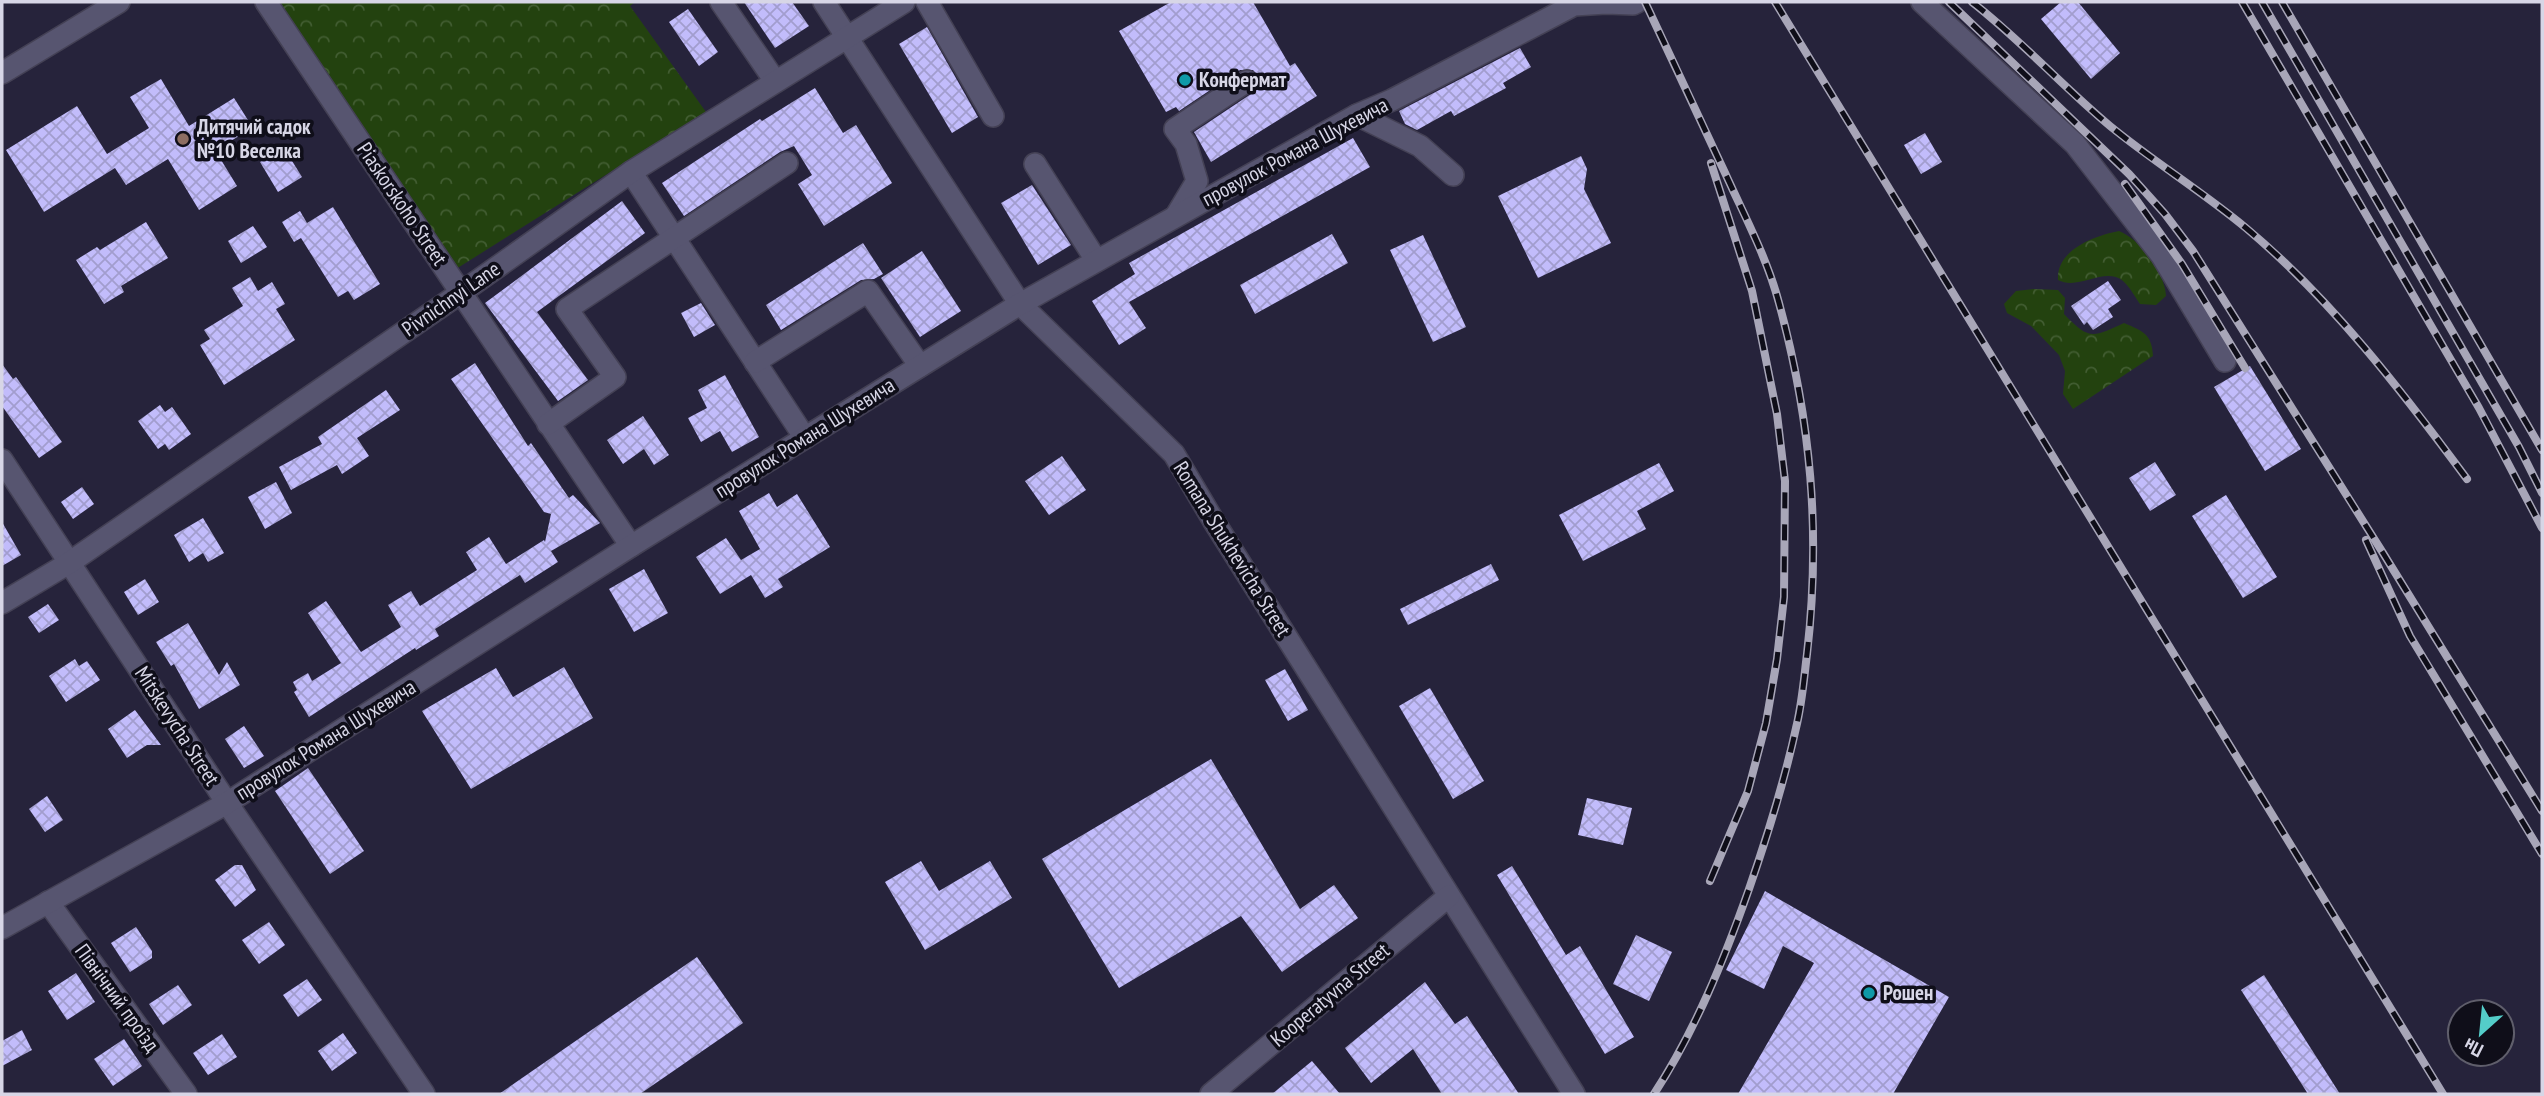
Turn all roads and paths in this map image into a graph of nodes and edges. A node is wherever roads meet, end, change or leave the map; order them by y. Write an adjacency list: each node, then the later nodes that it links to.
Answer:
1 (119, 2): 10 (street)
2 (265, 2): 22 (street, Piaskorskoho Street)
3 (721, 2): 11 (street)
4 (824, 2): 9 (street, Romana Shukhevicha Street)
5 (904, 2): 9 (street, Pivnichnyi Lane)
6 (926, 2): 14 (street)
7 (1922, 2): 24 (street)
8 (1635, 3): 13 (street, провулок Романа Шухевича)
9 (848, 38): 11 (street, Pivnichnyi Lane); 23 (street, Romana Shukhevicha Street)
10 (2, 74)
11 (775, 81): 17 (street, Pivnichnyi Lane)
12 (1247, 81): 19 (street)
13 (1357, 115): 18 (street); 19 (street, провулок Романа Шухевича)
14 (993, 116)
15 (788, 163): 20 (street)
16 (1035, 164): 21 (street)
17 (631, 172): 20 (street); 22 (street, Pivnichnyi Lane)
18 (1453, 175)
19 (1175, 218): 21 (street, провулок Романа Шухевича)
20 (673, 237): 25 (street); 27 (street)
21 (1096, 260): 23 (street, провулок Романа Шухевича)
22 (462, 292): 27 (street, Piaskorskoho Street); 31 (street, Pivnichnyi Lane)
23 (1020, 304): 26 (street, провулок Романа Шухевича); 34 (street, Romana Shukhevicha Street)
24 (2225, 361)
25 (755, 362): 26 (street); 28 (street)
26 (920, 366): 28 (street, провулок Романа Шухевича)
27 (548, 424): 30 (street, Piaskorskoho Street)
28 (805, 438): 30 (street, провулок Романа Шухевича)
29 (2, 460): 31 (street, Mitskevycha Street)
30 (631, 546): 33 (street, провулок Романа Шухевича)
31 (69, 563): 32 (street, Pivnichnyi Lane); 33 (street, Mitskevycha Street)
32 (2, 603)
33 (227, 803): 35 (street, провулок Романа Шухевича); 38 (street, Mitskevycha Street)
34 (1449, 896): 39 (street, Kooperatyvna Street); 40 (street, Romana Shukhevicha Street)
35 (48, 902): 36 (street, провулок Романа Шухевича); 37 (street, Північний проїзд)
36 (2, 928)
37 (186, 1094)
38 (424, 1094)
39 (1211, 1094)
40 (1574, 1094)

